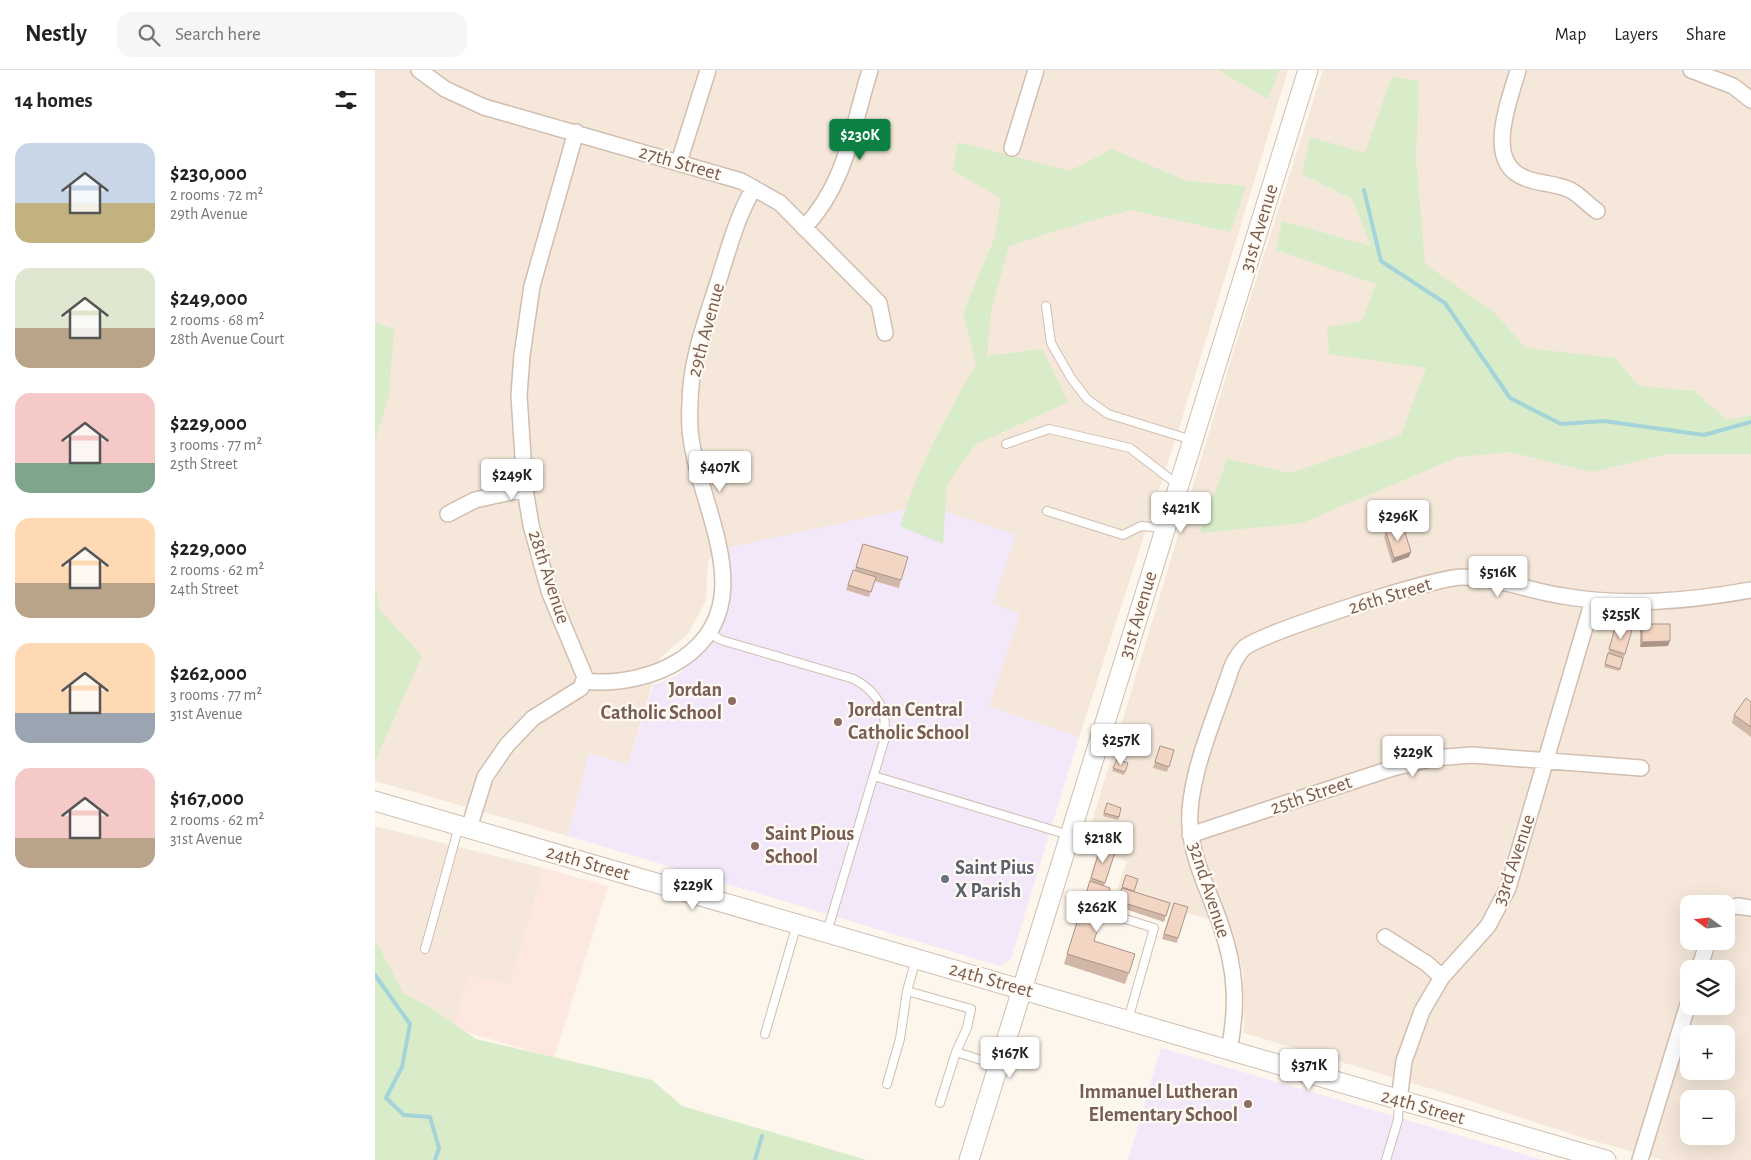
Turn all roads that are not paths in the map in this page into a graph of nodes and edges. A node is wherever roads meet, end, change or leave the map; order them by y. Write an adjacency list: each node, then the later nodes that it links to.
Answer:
1 (419, 70): 9 (street, 27th Street)
2 (708, 70): 11 (street)
3 (870, 70): 14 (street)
4 (1036, 70): 10 (street)
5 (1308, 70): 17 (street, 31st Avenue)
6 (1518, 70): 13 (street)
7 (1691, 70): 8 (street)
8 (1751, 100)
9 (576, 132): 11 (street, 27th Street); 20 (street, 28th Avenue)
10 (1012, 148)
11 (679, 162): 12 (street, 27th Street)
12 (753, 188): 14 (street, 27th Street); 26 (street, 29th Avenue)
13 (1597, 212)
14 (804, 228): 16 (street, 27th Street)
15 (1046, 306): 17 (lane)
16 (885, 333)
17 (1192, 440): 19 (street, 31st Avenue)
18 (1006, 444): 19 (lane)
19 (1178, 485): 23 (street, 31st Avenue)
20 (525, 489): 22 (street); 28 (street, 28th Avenue)
21 (1047, 511): 23 (lane)
22 (447, 514)
23 (1165, 528): 34 (street, 31st Avenue)
24 (1751, 590): 25 (street, 26th Street)
25 (1593, 600): 27 (street, 26th Street); 29 (street, 33rd Avenue)
26 (709, 633): 28 (street, 29th Avenue); 31 (lane)
27 (1243, 649): 35 (street, 32nd Avenue)
28 (584, 681): 33 (street)
29 (1545, 762): 30 (street, 25th Street); 35 (street, 25th Street); 44 (street, 33rd Avenue)
30 (1641, 768)
31 (875, 776): 34 (lane); 40 (lane)
32 (375, 801): 33 (street, 24th Street)
33 (464, 827): 39 (street, 24th Street); 42 (lane)
34 (1069, 835): 45 (street, 31st Avenue)
35 (1190, 835): 50 (street, 32nd Avenue)
36 (1735, 908): 37 (street)
37 (1751, 908)
38 (1122, 918): 48 (lane)
39 (797, 924): 40 (street, 24th Street); 49 (lane)
40 (827, 932): 43 (street, 24th Street)
41 (1385, 936): 44 (street)
42 (425, 949)
43 (916, 958): 45 (street, 24th Street); 46 (lane)
44 (1442, 977): 54 (street, 33rd Avenue)
45 (1021, 989): 48 (street, 24th Street); 52 (street, 31st Avenue)
46 (907, 991): 51 (lane); 53 (lane)
47 (1685, 1015): 59 (street)
48 (1127, 1020): 50 (street, 24th Street)
49 (765, 1034)
50 (1229, 1050): 54 (street, 24th Street)
51 (956, 1052): 52 (lane); 55 (lane)
52 (997, 1065): 56 (street, 31st Avenue)
53 (887, 1084)
54 (1399, 1100): 57 (lane); 58 (street, 24th Street)
55 (940, 1103)
56 (969, 1160)
57 (1386, 1160)
58 (1607, 1160)
59 (1640, 1160)

